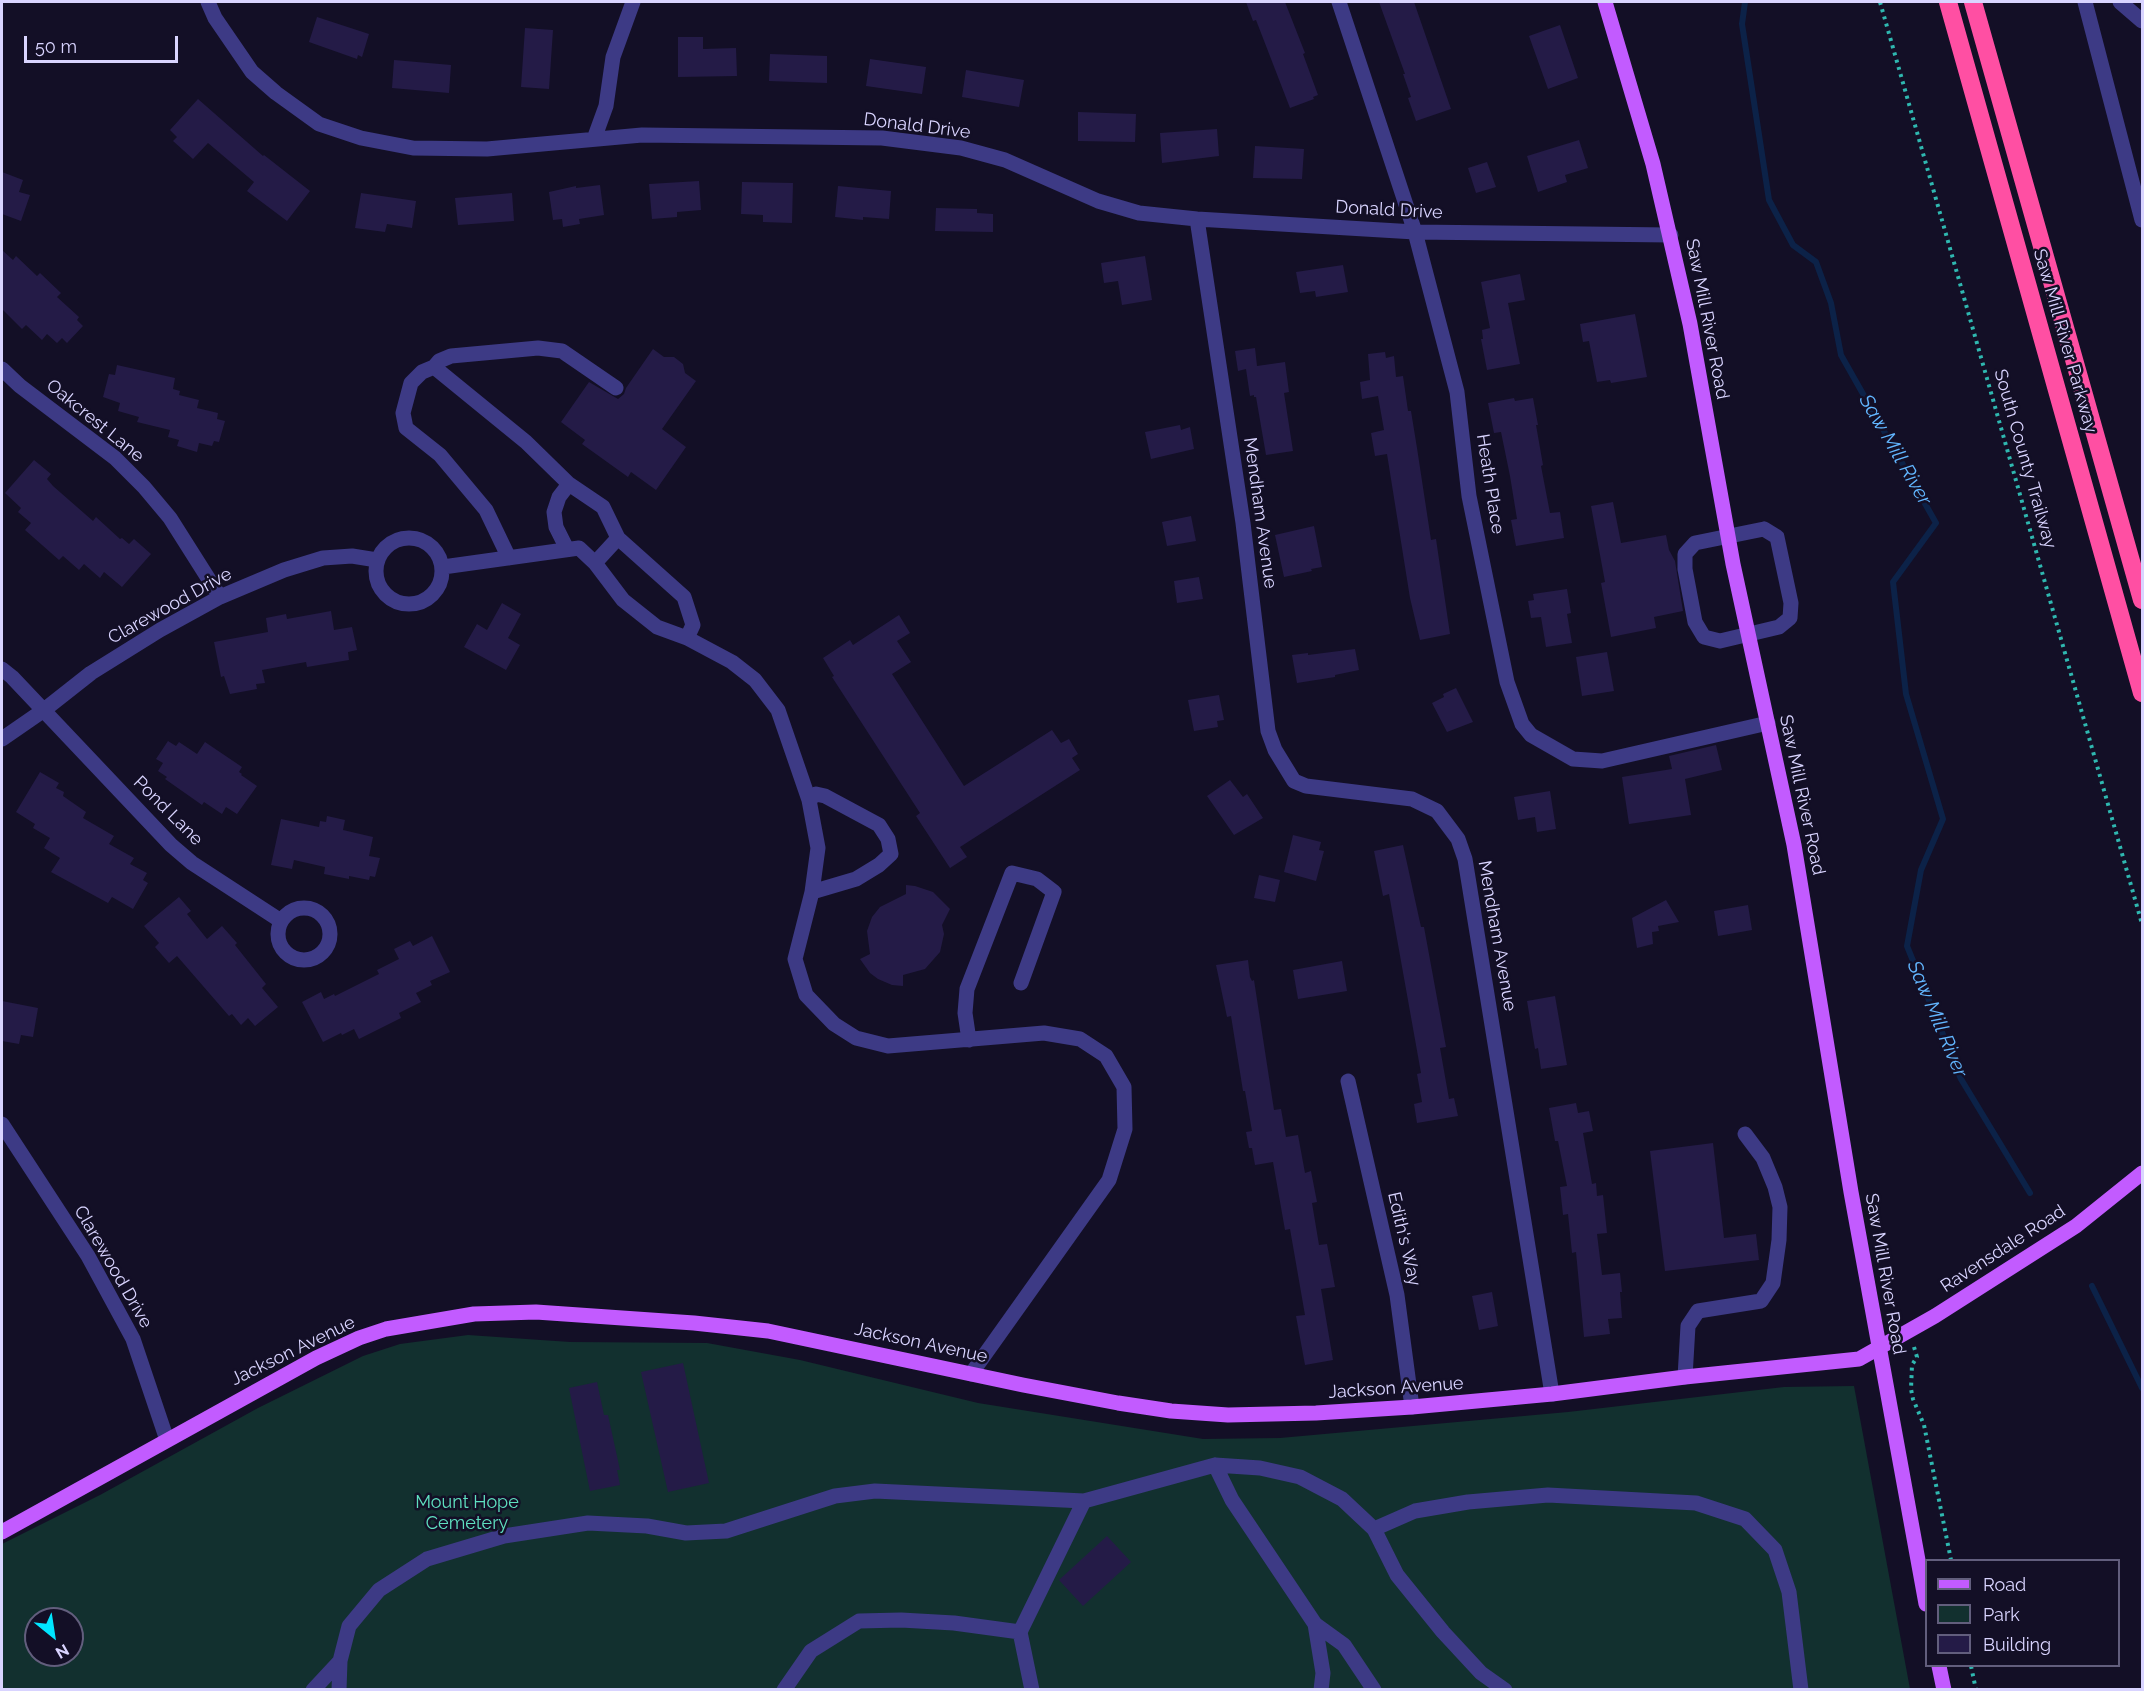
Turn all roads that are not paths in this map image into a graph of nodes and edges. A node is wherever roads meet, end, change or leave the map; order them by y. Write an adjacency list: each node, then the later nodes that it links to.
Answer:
1 (208, 2): 10 (street, Donald Drive)
2 (633, 2): 10 (street)
3 (1339, 2): 13 (street, Heath Place)
4 (1605, 2): 14 (main road, Saw Mill River Road)
5 (1948, 2): 31 (highway, Saw Mill River Parkway)
6 (1973, 2): 27 (highway, Saw Mill River Parkway)
7 (2085, 2): 12 (street)
8 (2120, 2): 9 (street)
9 (2142, 21)
10 (594, 139): 11 (street, Donald Drive)
11 (1197, 219): 13 (street, Donald Drive); 47 (street, Mendham Avenue)
12 (2142, 220)
13 (1415, 232): 14 (street, Donald Drive); 33 (street, Heath Place)
14 (1671, 235): 19 (main road, Saw Mill River Road)
15 (434, 367): 17 (street); 18 (street); 22 (street)
16 (2, 369): 26 (street, Oakcrest Lane)
17 (616, 388)
18 (569, 483): 20 (street); 21 (street)
19 (1728, 537): 28 (main road, Saw Mill River Road); 28 (street); 28 (street)
20 (618, 538): 24 (street); 29 (street)
21 (567, 549): 22 (street); 24 (street)
22 (509, 558): 25 (street)
23 (378, 560): 25 (street); 25 (street); 26 (street, Clarewood Drive)
24 (595, 563): 29 (street)
25 (442, 567)
26 (220, 597): 32 (street, Clarewood Drive)
27 (2142, 600)
28 (1748, 634): 33 (main road, Saw Mill River Road)
29 (687, 638): 35 (street)
30 (2, 669): 32 (street, Pond Lane)
31 (2142, 693)
32 (44, 710): 34 (street, Clarewood Drive); 37 (street, Pond Lane)
33 (1768, 723): 44 (main road, Saw Mill River Road)
34 (2, 739)
35 (809, 800): 36 (street); 36 (street)
36 (812, 892): 39 (street)
37 (281, 921)
38 (1021, 983): 39 (street)
39 (969, 1040): 45 (street)
40 (1348, 1081): 48 (street, Edith's Way)
41 (2, 1124): 49 (street, Clarewood Drive)
42 (1745, 1134): 46 (street)
43 (2142, 1173): 44 (main road, Ravensdale Road)
44 (1878, 1348): 46 (main road, Jackson Avenue); 54 (main road, Saw Mill River Road)
45 (971, 1374): 48 (main road, Jackson Avenue); 49 (main road, Jackson Avenue)
46 (1685, 1377): 47 (main road, Jackson Avenue)
47 (1552, 1395): 48 (main road, Jackson Avenue)
48 (1412, 1407)
49 (167, 1440): 53 (main road, Jackson Avenue)
50 (1215, 1465): 51 (street); 52 (street); 55 (street)
51 (1084, 1501): 56 (street); 57 (street)
52 (1374, 1529): 65 (street); 66 (street)
53 (2, 1532)
54 (1925, 1599)
55 (1315, 1624): 63 (street); 64 (street)
56 (1020, 1632): 61 (street); 62 (street)
57 (340, 1661): 59 (street); 60 (street)
58 (1939, 1667): 67 (main road)
59 (313, 1689)
60 (339, 1689)
61 (784, 1689)
62 (1032, 1689)
63 (1321, 1689)
64 (1374, 1689)
65 (1505, 1689)
66 (1801, 1689)
67 (1944, 1689)

